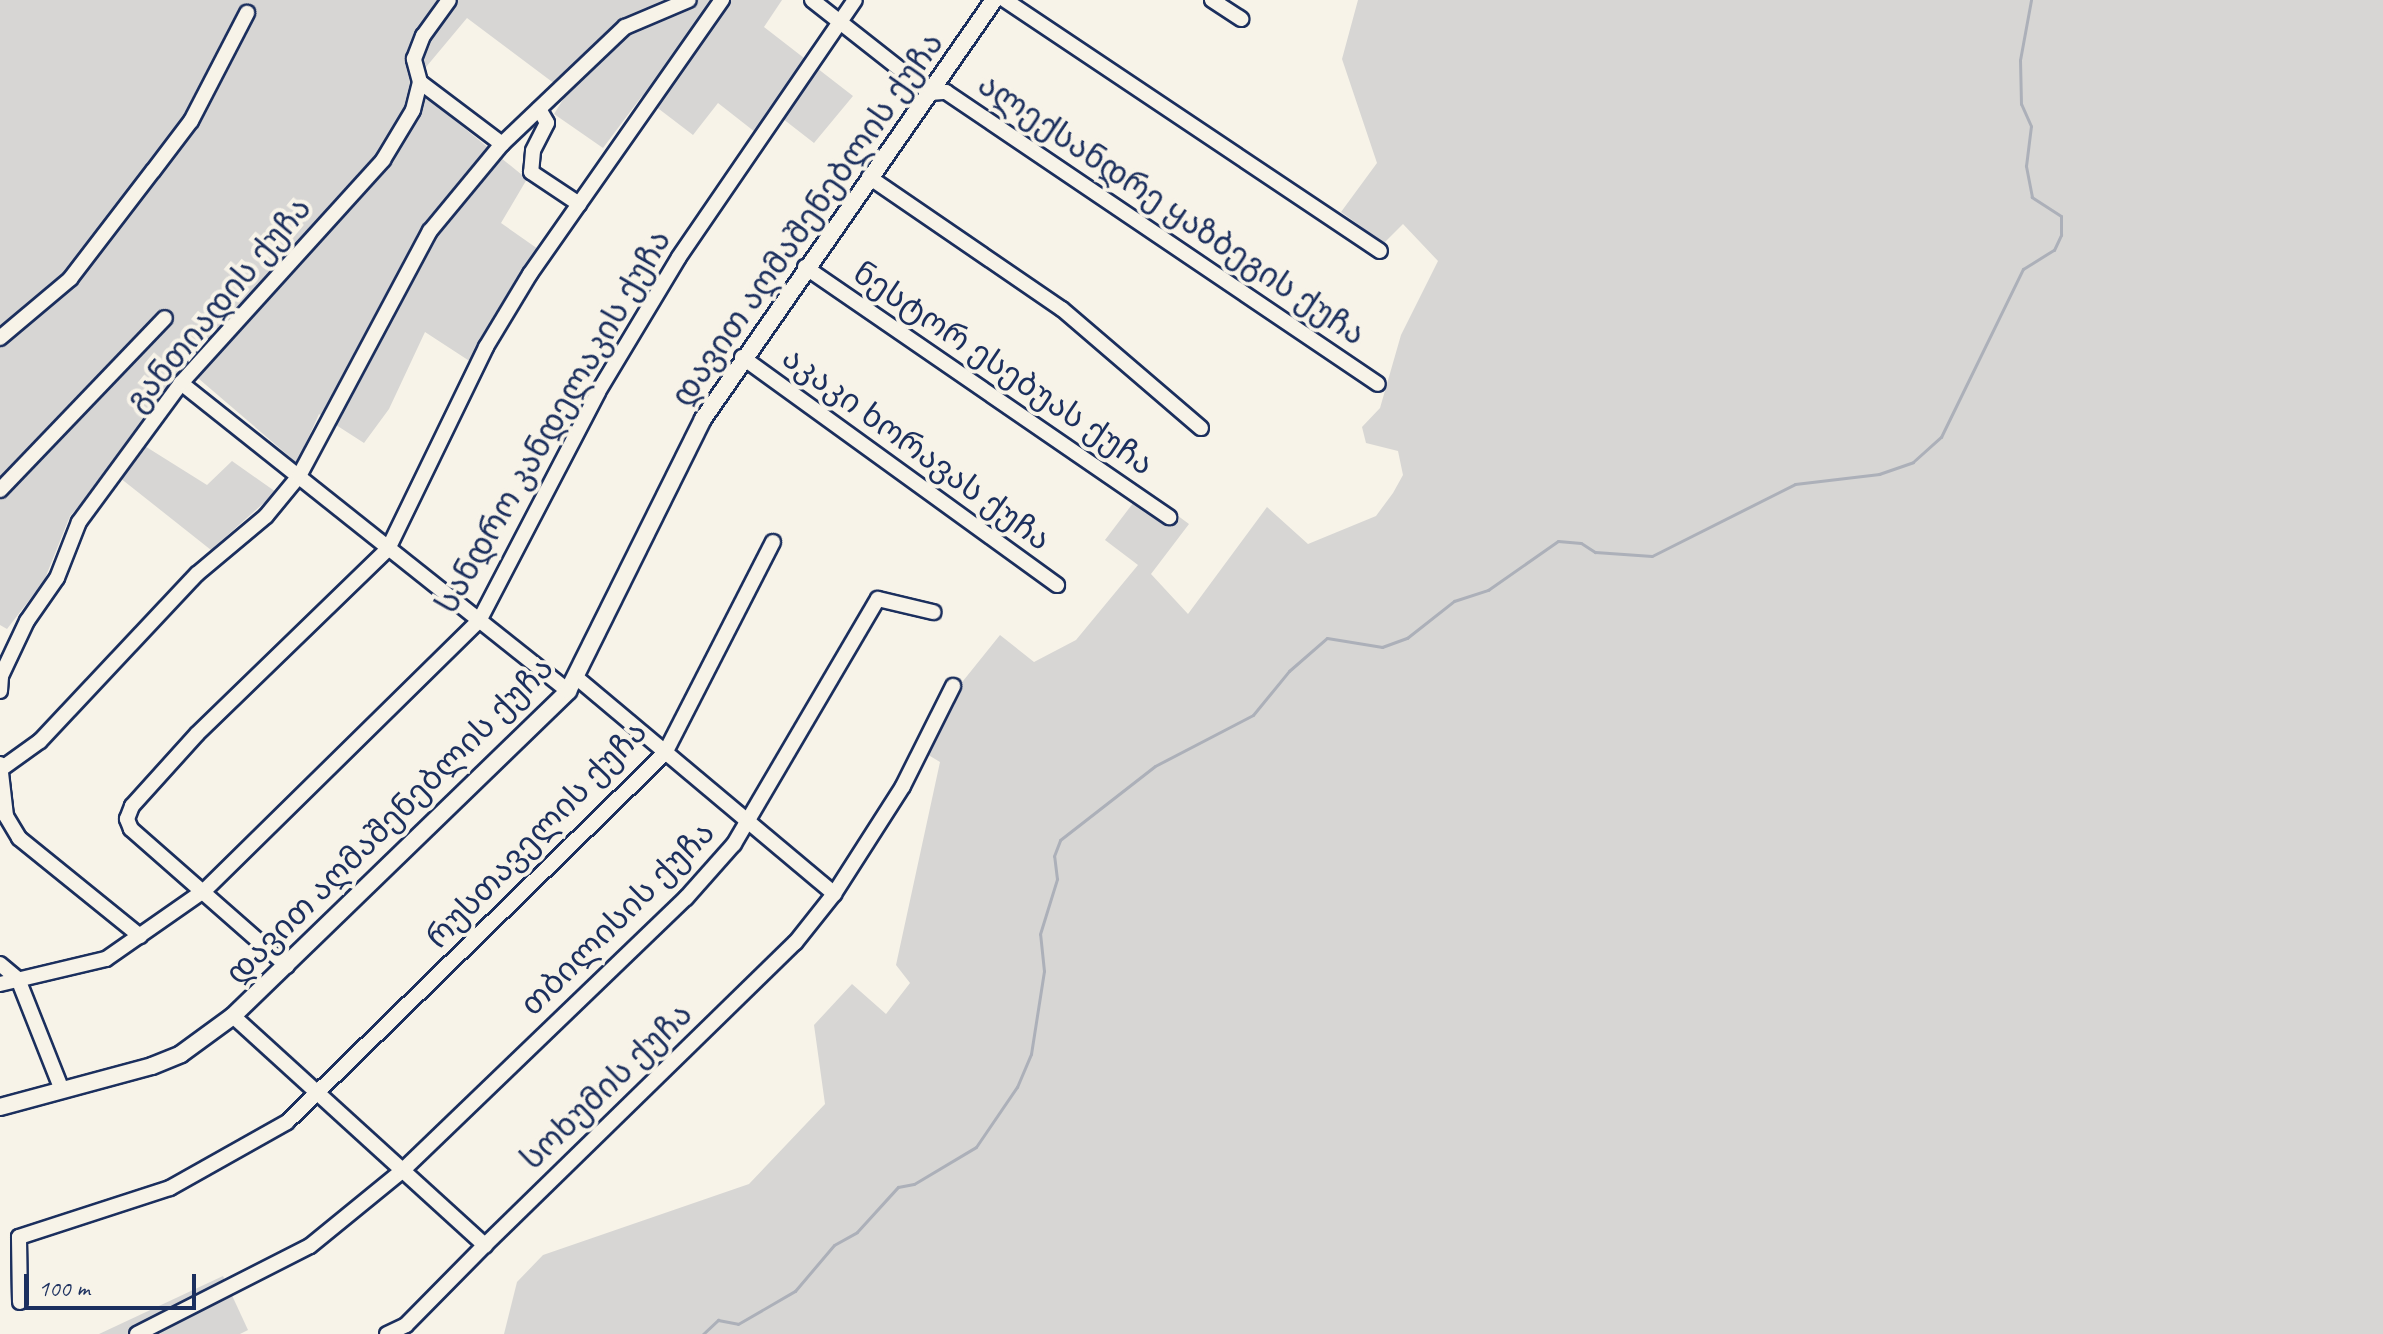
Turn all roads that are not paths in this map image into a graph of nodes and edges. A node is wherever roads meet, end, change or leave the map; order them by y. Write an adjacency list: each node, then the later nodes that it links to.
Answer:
1 (449, 0): 12 (street, განთიადის ქუჩა)
2 (689, 0): 14 (street)
3 (722, 0): 17 (street)
4 (812, 0): 11 (street, ალექსანდრე ყაზბეგის ქუჩა)
5 (855, 0): 11 (street, სანდრო კანდელაკის ქუჩა)
6 (994, 0): 13 (street, დავით აღმაშენებლის ქუჩა)
7 (1005, 0): 18 (street)
8 (1212, 0): 10 (street)
9 (247, 13): 21 (street)
10 (1241, 19)
11 (840, 22): 13 (street, ალექსანდრე ყაზბეგის ქუჩა); 33 (street, სანდრო კანდელაკის ქუჩა)
12 (420, 82): 15 (street); 23 (street, განთიადის ქუჩა)
13 (930, 93): 16 (street, დავით აღმაშენებლის ქუჩა); 24 (street, ალექსანდრე ყაზბეგის ქუჩა)
14 (539, 109): 15 (street); 17 (street)
15 (502, 144): 26 (street)
16 (869, 177): 19 (street, დავით აღმაშენებლის ქუჩა); 25 (street)
17 (579, 204): 30 (street)
18 (1380, 251)
19 (805, 267): 22 (street, დავით აღმაშენებლის ქუჩა); 28 (street, ნესტორ ესებუას ქუჩა)
20 (165, 318): 27 (street)
21 (0, 338)
22 (742, 357): 31 (street, აკაკი ხორავას ქუჩა); 34 (street, დავით აღმაშენებლის ქუჩა)
23 (181, 383): 26 (street); 36 (street, განთიადის ქუჩა)
24 (1378, 384)
25 (1201, 428)
26 (299, 476): 30 (street); 38 (street)
27 (0, 490)
28 (1169, 517)
29 (773, 542): 37 (street, რუსთაველის ქუჩა)
30 (388, 549): 33 (street); 40 (street)
31 (1057, 585)
32 (933, 612): 39 (street, თბილისის ქუჩა)
33 (479, 621): 34 (street); 40 (street, სანდრო კანდელაკის ქუჩა)
34 (572, 684): 37 (street); 44 (street, დავით აღმაშენებლის ქუჩა)
35 (953, 686): 41 (street, სოხუმის ქუჩა)
36 (0, 691)
37 (665, 753): 39 (street); 49 (street, რუსთაველის ქუჩა)
38 (0, 766): 42 (street)
39 (750, 822): 41 (street); 51 (street, თბილისის ქუჩა)
40 (205, 890): 42 (street, სანდრო კანდელაკის ქუჩა); 44 (street)
41 (834, 894): 52 (street, სოხუმის ქუჩა)
42 (140, 936): 45 (street, სანდრო კანდელაკის ქუჩა)
43 (0, 964): 45 (street)
44 (287, 966): 47 (street, დავით აღმაშენებლის ქუჩა)
45 (18, 979): 46 (street, სანდრო კანდელაკის ქუჩა); 48 (street)
46 (0, 984)
47 (233, 1016): 48 (street, დავით აღმაშენებლის ქუჩა); 49 (street)
48 (62, 1090): 50 (street, დავით აღმაშენებლის ქუჩა)
49 (320, 1093): 51 (street); 53 (street, რუსთაველის ქუჩა)
50 (0, 1107)
51 (402, 1171): 52 (street); 54 (street, თბილისის ქუჩა)
52 (485, 1245): 55 (street, სოხუმის ქუჩა)
53 (20, 1302)
54 (137, 1334)
55 (387, 1334)

